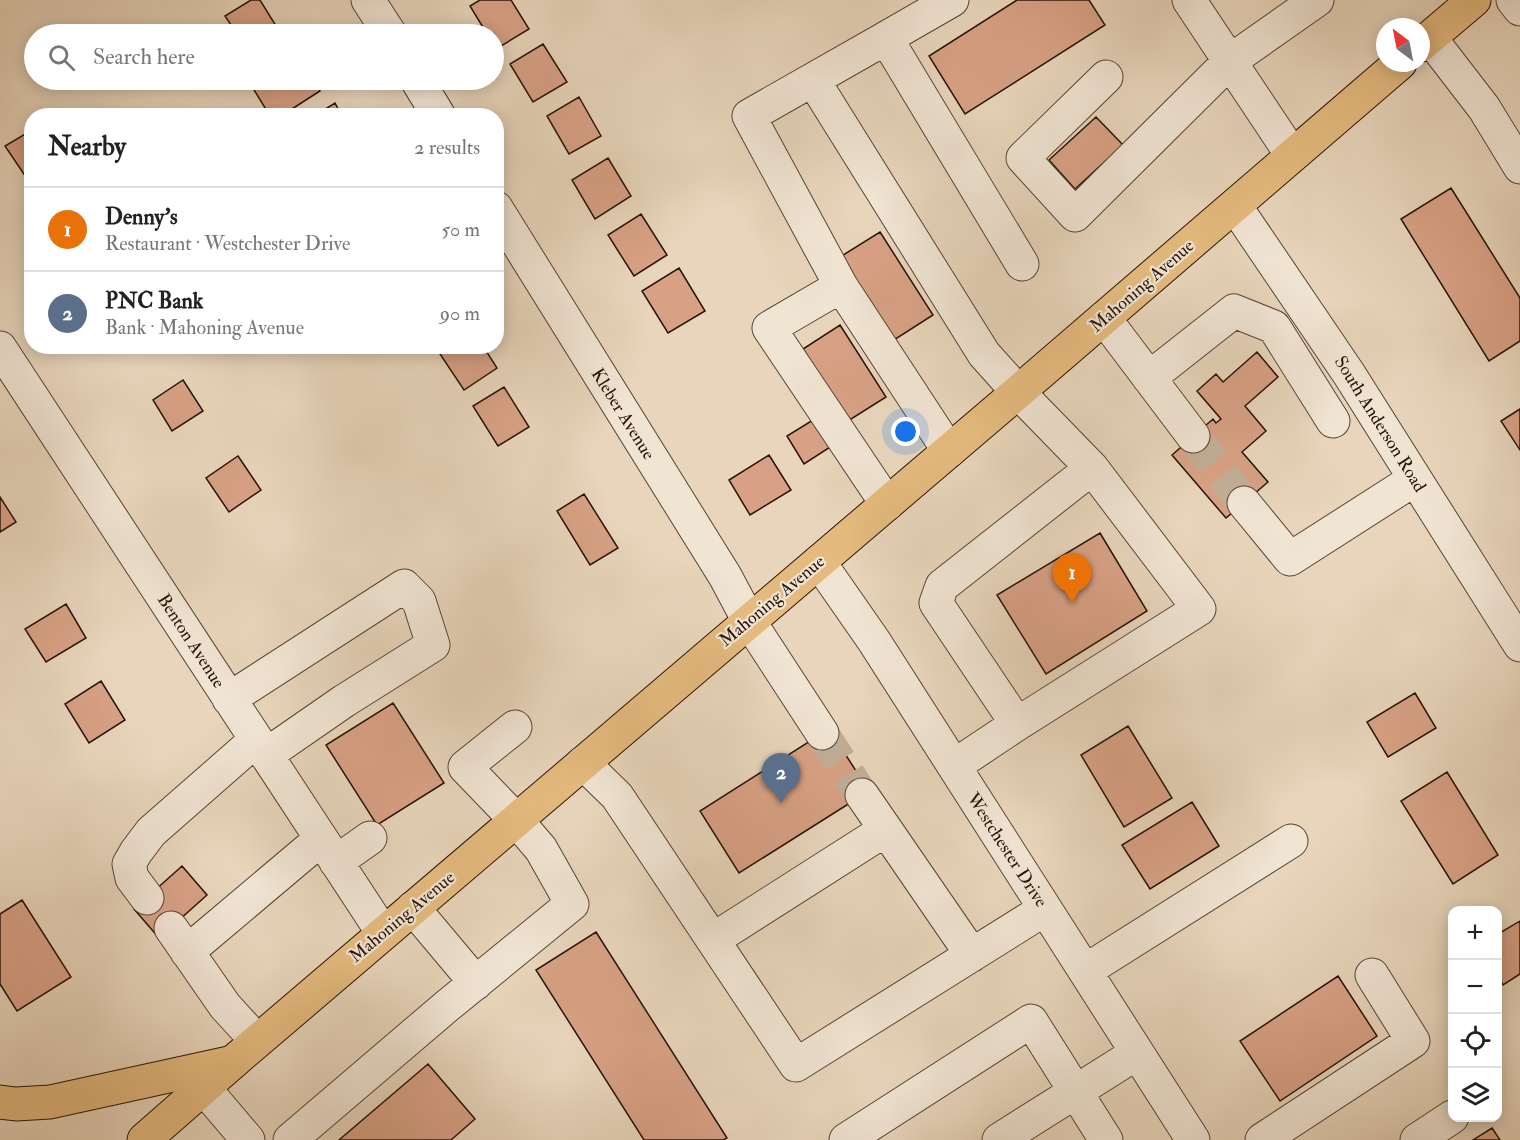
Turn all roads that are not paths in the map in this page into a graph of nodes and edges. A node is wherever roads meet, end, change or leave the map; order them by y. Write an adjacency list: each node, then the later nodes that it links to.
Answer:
1 (368, 0): 8 (street)
2 (1189, 0): 12 (street)
3 (1317, 0): 12 (street)
4 (1513, 0): 7 (street)
5 (938, 3): 10 (street)
6 (1462, 4): 9 (main road)
7 (1520, 9)
8 (384, 24)
9 (1430, 36)
10 (886, 38): 15 (street); 22 (street)
11 (1430, 47): 19 (street)
12 (1230, 61): 14 (street); 18 (street)
13 (1389, 72): 18 (main road, Mahoning Avenue)
14 (1106, 77)
15 (813, 80): 23 (street); 29 (street)
16 (423, 90): 17 (street)
17 (435, 108)
18 (1292, 155): 20 (main road, Mahoning Avenue)
19 (1520, 167)
20 (1235, 206): 24 (street, South Anderson Road); 25 (main road, Mahoning Avenue)
21 (504, 221): 38 (street, Kleber Avenue)
22 (1022, 264)
23 (841, 286): 32 (street); 36 (street)
24 (1302, 304): 26 (street); 34 (street, South Anderson Road)
25 (1104, 318): 28 (street); 29 (main road, Mahoning Avenue)
26 (1274, 327): 28 (street); 30 (street)
27 (0, 348): 40 (street, Benton Avenue)
28 (1149, 378): 31 (street)
29 (1018, 392): 32 (main road, Mahoning Avenue); 33 (street)
30 (1333, 421)
31 (1193, 436)
32 (949, 451): 36 (main road, Mahoning Avenue)
33 (1092, 468): 41 (street); 41 (street)
34 (1415, 479): 35 (street); 39 (street, South Anderson Road)
35 (1244, 503)
36 (887, 504): 37 (main road, Mahoning Avenue)
37 (819, 562): 38 (main road, Mahoning Avenue); 46 (street, Westchester Drive)
38 (749, 621): 43 (street, Kleber Avenue); 45 (main road, Mahoning Avenue)
39 (1520, 645)
40 (229, 699): 44 (street, Benton Avenue); 44 (street)
41 (1017, 724): 46 (street)
42 (515, 727): 48 (street)
43 (822, 733)
44 (261, 748): 52 (street, Benton Avenue); 53 (street)
45 (583, 763): 48 (main road, Mahoning Avenue); 57 (street)
46 (954, 766): 55 (street, Westchester Drive)
47 (862, 795): 49 (street)
48 (516, 820): 54 (main road, Mahoning Avenue); 61 (street)
49 (885, 830): 57 (street); 58 (street)
50 (370, 838): 52 (street)
51 (1291, 841): 59 (street)
52 (328, 850): 56 (street, Benton Avenue); 62 (street)
53 (147, 898)
54 (413, 908): 56 (main road, Mahoning Avenue); 61 (street)
55 (1045, 909): 58 (street); 59 (street, Westchester Drive)
56 (383, 933): 62 (main road, Mahoning Avenue)
57 (714, 939): 58 (street)
58 (972, 955)
59 (1085, 971): 63 (street, Westchester Drive)
60 (1372, 975): 76 (street)
61 (476, 983): 71 (street)
62 (257, 1041): 64 (main road, Mahoning Avenue)
63 (1137, 1053): 66 (street); 75 (street, Westchester Drive)
64 (232, 1062): 65 (main road, Mahoning Avenue); 67 (main road)
65 (203, 1088): 69 (main road, Mahoning Avenue); 70 (street)
66 (1076, 1092): 72 (street); 73 (street); 74 (street)
67 (0, 1102)
68 (1448, 1120): 77 (street)
69 (144, 1140)
70 (248, 1140)
71 (290, 1140)
72 (846, 1140)
73 (999, 1140)
74 (1106, 1140)
75 (1193, 1140)
76 (1262, 1140)
77 (1417, 1140)

